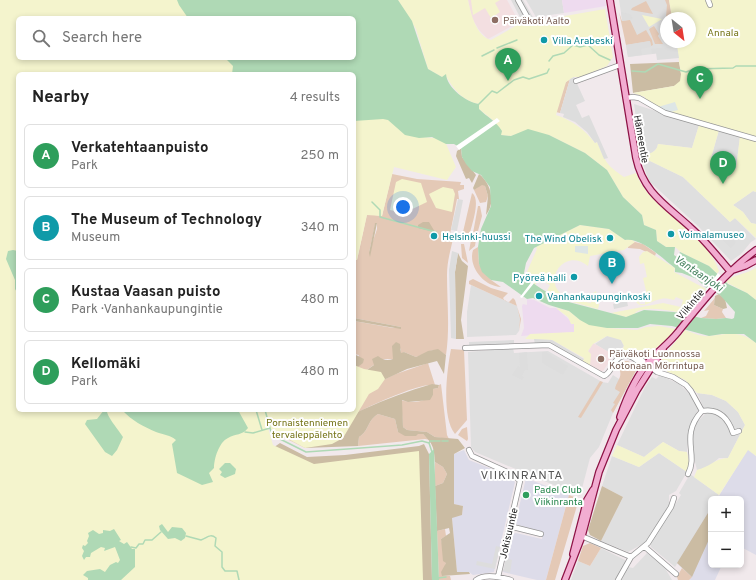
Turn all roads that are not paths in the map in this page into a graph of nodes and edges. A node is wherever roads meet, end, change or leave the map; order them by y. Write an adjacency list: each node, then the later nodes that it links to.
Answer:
1 (518, 0): 5 (street)
2 (610, 0): 6 (main road, Hämeentie)
3 (708, 0): 4 (street)
4 (710, 6)
5 (528, 18)
6 (620, 65): 7 (street); 8 (main road, Hämeentie)
7 (576, 80)
8 (626, 98): 9 (street); 12 (main road, Hämeentie)
9 (756, 139)
10 (756, 250): 12 (main road, Viikintie)
11 (756, 260): 12 (main road)
12 (730, 271): 14 (main road, Viikintie)
13 (465, 348): 14 (street)
14 (648, 366): 15 (street); 22 (main road, Viikintie)
15 (702, 411): 16 (street); 18 (street)
16 (739, 431)
17 (469, 450): 20 (street, Jokisuuntie)
18 (688, 474)
19 (674, 498): 23 (street)
20 (509, 526): 21 (street); 26 (street, Jokisuuntie)
21 (541, 534)
22 (580, 535): 24 (street); 29 (main road, Viikintie)
23 (645, 547): 24 (street); 25 (street)
24 (631, 557): 30 (street)
25 (676, 574)
26 (498, 577): 27 (street); 28 (street)
27 (476, 580)
28 (511, 580)
29 (564, 580)
30 (618, 580)

